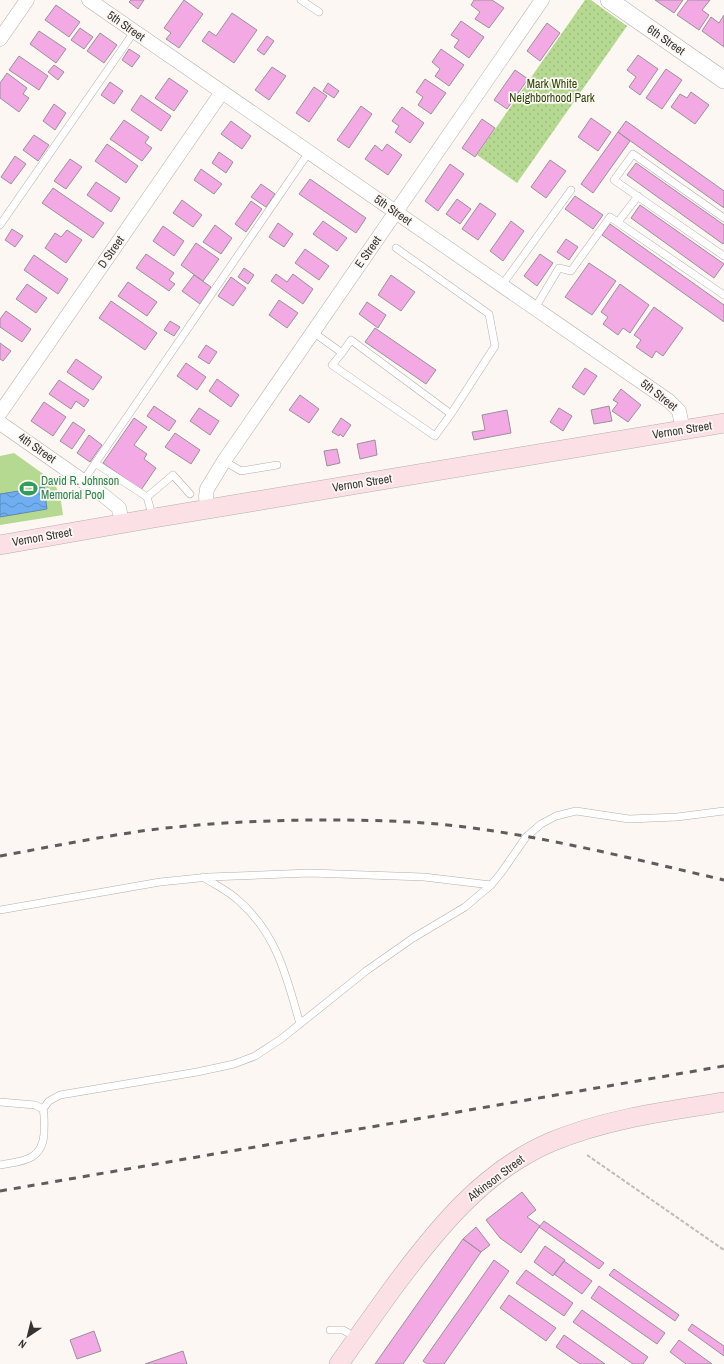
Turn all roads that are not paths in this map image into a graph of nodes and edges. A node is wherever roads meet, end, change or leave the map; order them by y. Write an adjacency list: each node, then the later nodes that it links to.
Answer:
1 (27, 0): 8 (street)
2 (89, 0): 7 (street, 5th Street)
3 (301, 0): 6 (lane)
4 (542, 0): 14 (street, E Street)
5 (609, 0): 9 (street, 6th Street)
6 (319, 12)
7 (134, 32): 10 (street, 5th Street); 17 (lane)
8 (0, 39)
9 (724, 80)
10 (222, 92): 11 (street, 5th Street); 25 (street, D Street)
11 (308, 152): 14 (street, 5th Street); 31 (lane)
12 (571, 190): 20 (lane)
13 (638, 196): 15 (lane); 16 (lane); 19 (lane)
14 (396, 212): 20 (street, 5th Street); 23 (street, E Street)
15 (724, 218)
16 (618, 222): 21 (lane); 22 (lane)
17 (0, 225)
18 (396, 248): 26 (lane)
19 (724, 256)
20 (502, 285): 22 (street, 5th Street)
21 (724, 295)
22 (535, 308): 29 (street, 5th Street)
23 (313, 332): 24 (lane); 30 (street, E Street)
24 (342, 353): 26 (lane); 26 (lane)
25 (0, 413)
26 (451, 414)
27 (0, 423): 33 (street, 4th Street)
28 (724, 423): 29 (main road, Vernon Street)
29 (683, 430): 36 (main road, Vernon Street)
30 (224, 461): 32 (lane); 36 (street, E Street)
31 (95, 463): 33 (lane); 35 (lane)
32 (277, 466)
33 (83, 481): 38 (street, 4th Street)
34 (190, 494): 35 (lane)
35 (147, 497): 37 (lane)
36 (207, 509): 37 (main road, Vernon Street)
37 (154, 518): 38 (main road, Vernon Street)
38 (122, 523): 39 (main road, Vernon Street)
39 (0, 545)
40 (724, 811): 42 (lane)
41 (203, 877): 42 (lane); 43 (lane); 44 (lane)
42 (491, 885): 44 (lane)
43 (0, 910)
44 (300, 1024): 47 (lane)
45 (0, 1102): 47 (lane)
46 (724, 1102): 50 (main road, Atkinson Street)
47 (43, 1109): 48 (lane)
48 (0, 1165)
49 (330, 1330): 50 (lane)
50 (357, 1339): 51 (main road, Atkinson Street)
51 (339, 1364)

